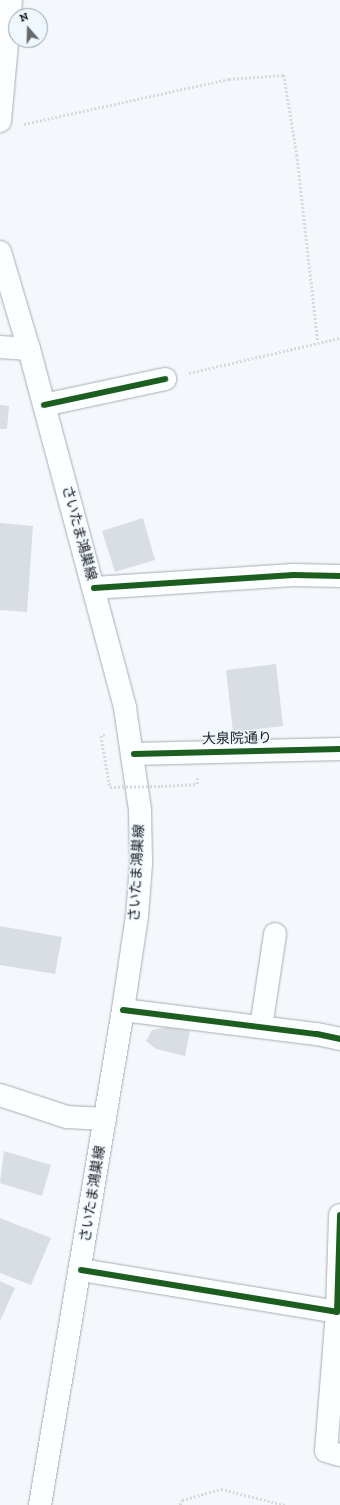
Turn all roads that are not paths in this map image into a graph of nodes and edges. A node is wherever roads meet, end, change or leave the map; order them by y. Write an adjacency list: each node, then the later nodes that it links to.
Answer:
1 (11, 0): 2 (street)
2 (9, 123)
3 (0, 252): 5 (street, さいたま鴻巣線)
4 (0, 347): 5 (street)
5 (29, 349): 7 (street, さいたま鴻巣線)
6 (165, 379): 7 (street)
7 (44, 405): 9 (street, さいたま鴻巣線)
8 (340, 576): 9 (street)
9 (94, 588): 11 (street, さいたま鴻巣線)
10 (340, 749): 11 (street, 大泉院通り)
11 (134, 754): 13 (street, さいたま鴻巣線)
12 (275, 934): 14 (street)
13 (123, 1010): 14 (street); 17 (street, さいたま鴻巣線)
14 (261, 1027): 15 (street)
15 (340, 1039)
16 (0, 1095): 17 (street)
17 (105, 1119): 19 (street, さいたま鴻巣線)
18 (340, 1215): 20 (street)
19 (82, 1270): 20 (street); 22 (street, さいたま鴻巣線)
20 (337, 1312): 21 (street)
21 (340, 1455)
22 (40, 1505)

